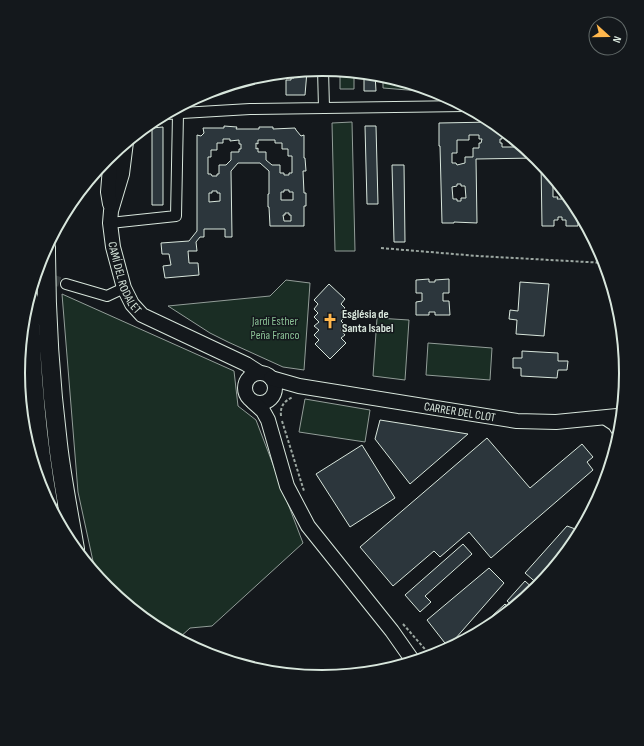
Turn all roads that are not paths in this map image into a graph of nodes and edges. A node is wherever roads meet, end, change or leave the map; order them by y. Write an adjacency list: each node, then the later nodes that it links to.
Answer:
1 (323, 76): 3 (street)
2 (447, 104): 3 (street)
3 (324, 108): 4 (street)
4 (178, 114): 7 (street)
5 (125, 151): 7 (street, CAMÍ DEL RODALET)
6 (110, 165): 7 (street, CAMÍ DEL RODALET)
7 (111, 217): 10 (street, CAMÍ DEL RODALET)
8 (46, 263): 21 (highway)
9 (66, 284): 10 (street)
10 (124, 288): 12 (street, CAMÍ DEL RODALET)
11 (29, 325): 20 (highway)
12 (232, 358): 13 (street, CAMÍ DEL RODALET); 14 (street)
13 (265, 375): 14 (street); 15 (street, CARRER DEL CLOT); 16 (street)
14 (245, 383): 17 (street)
15 (299, 386): 16 (street, CARRER DEL CLOT); 18 (street, CARRER DEL CLOT)
16 (272, 397): 17 (street); 19 (street)
17 (253, 402): 19 (street)
18 (615, 417)
19 (268, 420): 22 (street)
20 (42, 471)
21 (73, 534)
22 (392, 630): 23 (street); 24 (street)
23 (417, 654)
24 (409, 657)

